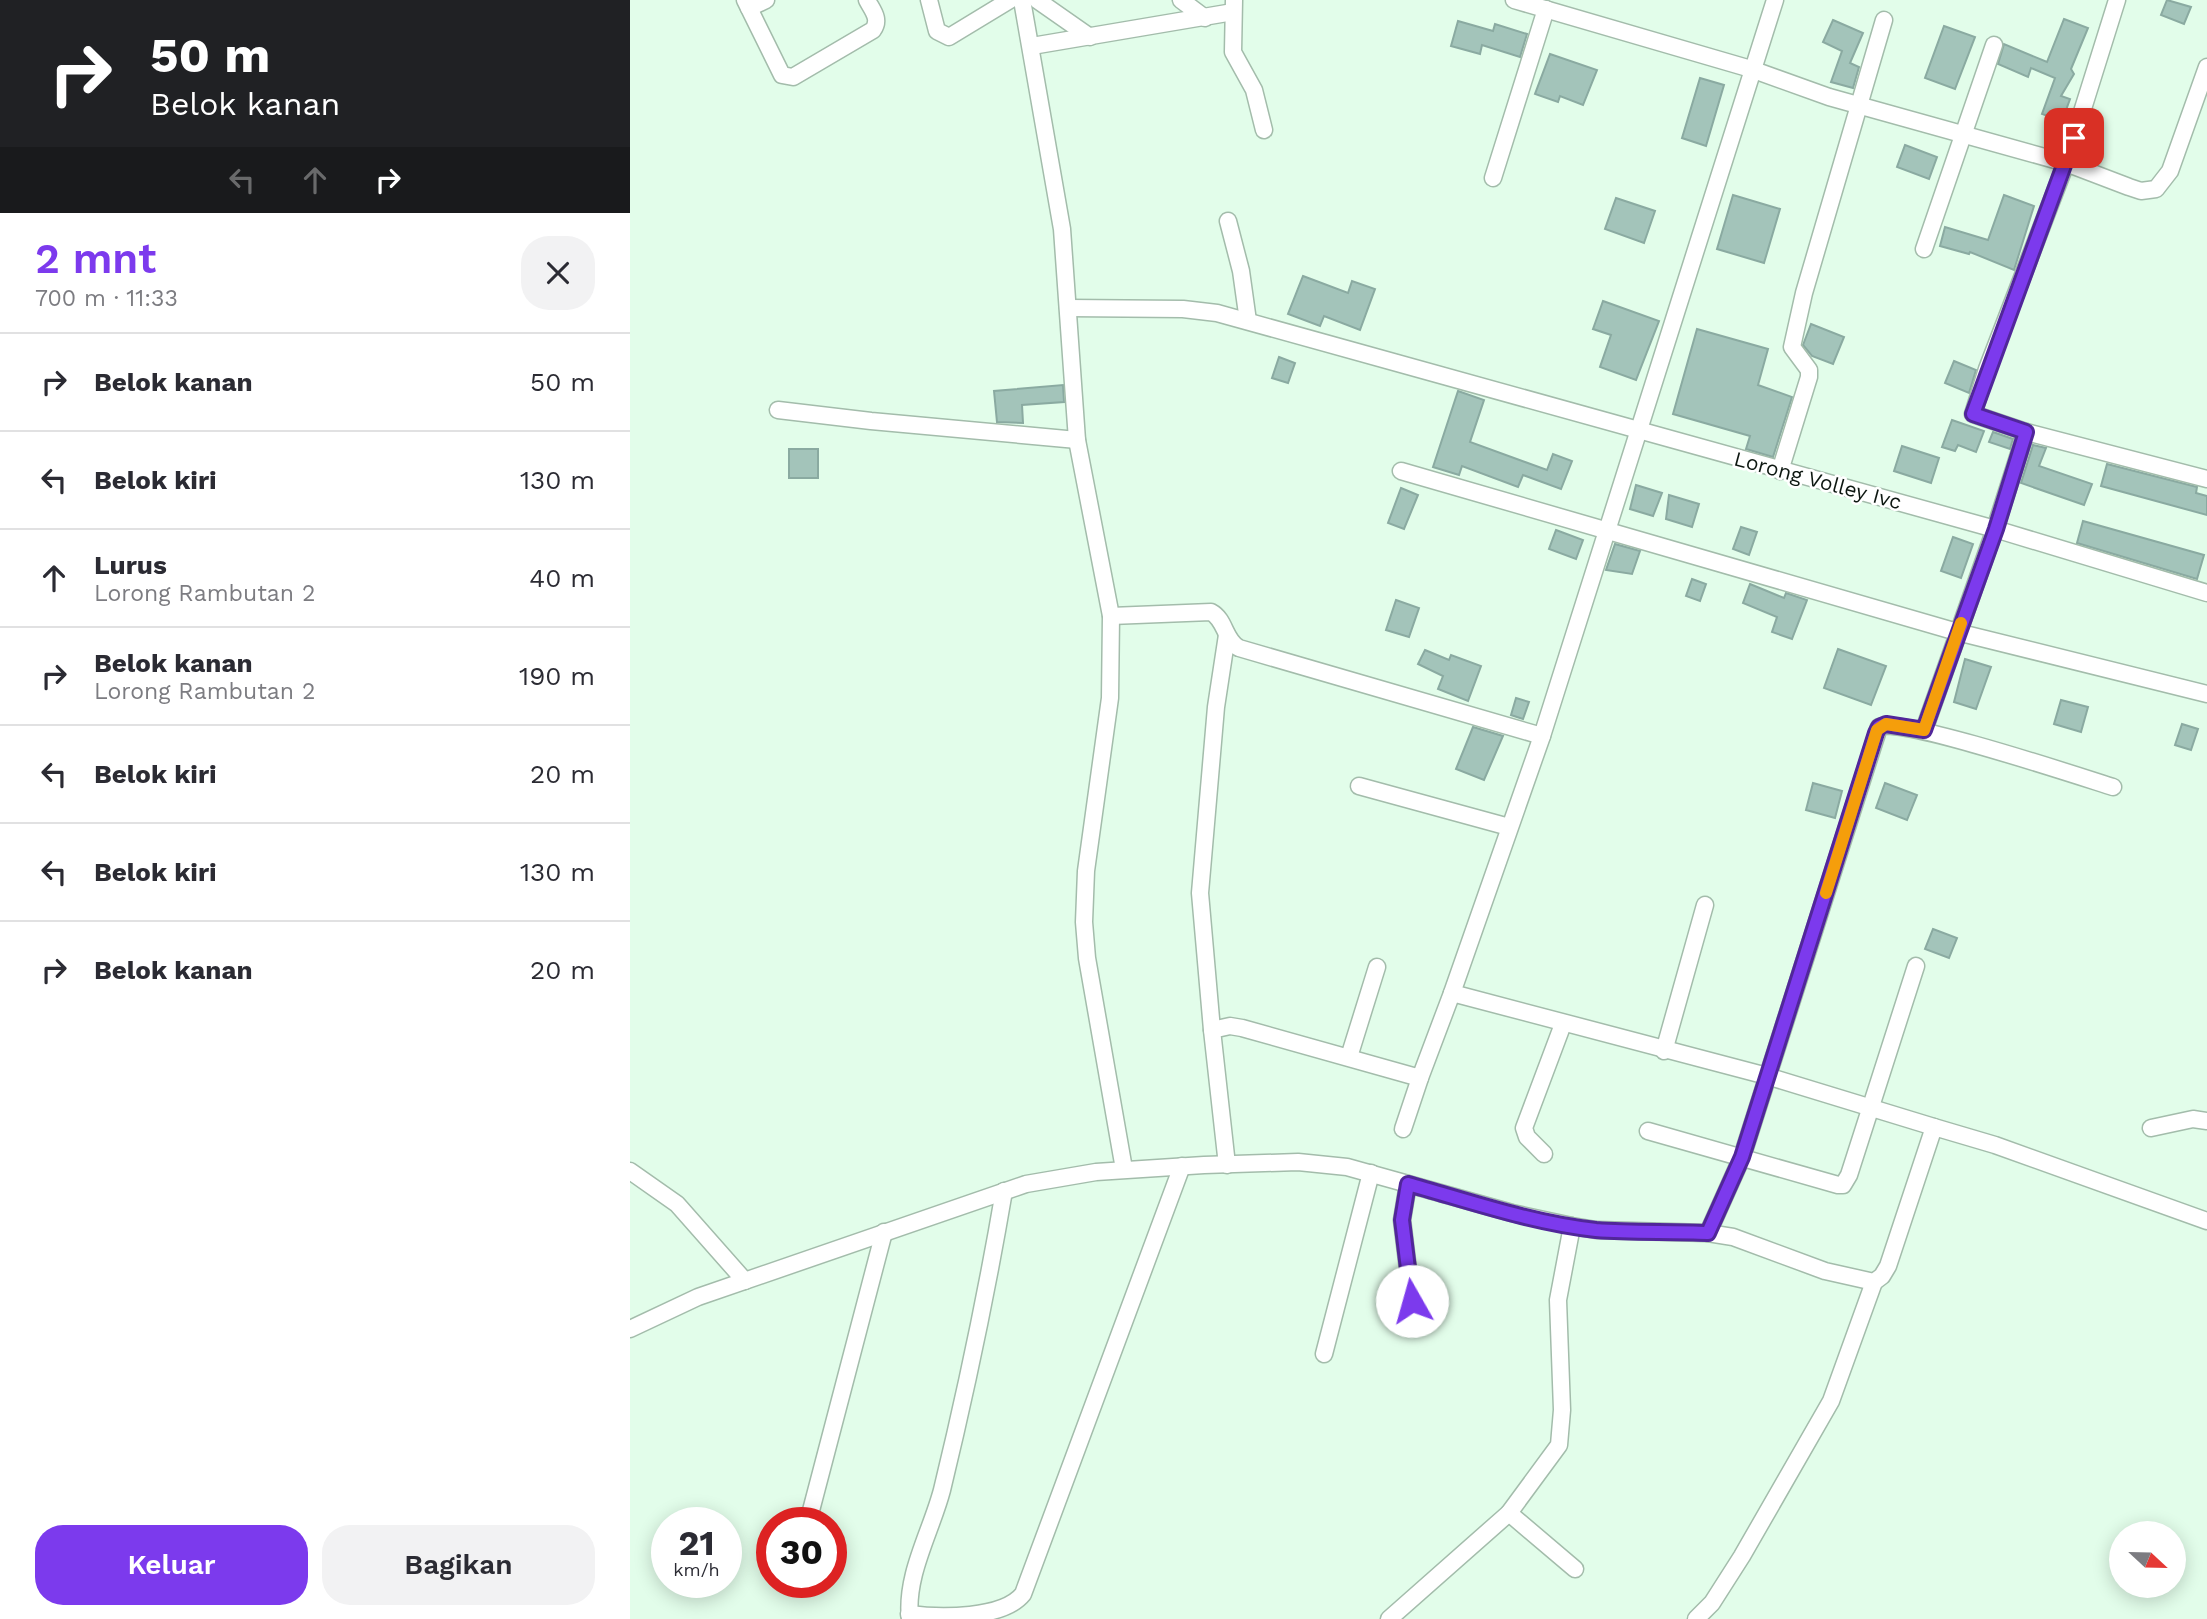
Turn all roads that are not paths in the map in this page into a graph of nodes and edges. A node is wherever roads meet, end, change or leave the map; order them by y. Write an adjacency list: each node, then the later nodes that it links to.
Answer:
1 (766, 0): 11 (street)
2 (867, 0): 11 (street)
3 (929, 0): 4 (street)
4 (1010, 0)
5 (1023, 0): 18 (street)
6 (1037, 0): 16 (street)
7 (1181, 0): 14 (street)
8 (1514, 0): 13 (street)
9 (1775, 0): 20 (street)
10 (2117, 0): 24 (street)
11 (747, 4)
12 (1234, 6): 14 (street); 22 (street)
13 (1546, 9): 20 (street); 25 (street)
14 (1205, 18): 16 (street)
15 (1884, 20): 21 (street)
16 (1090, 37): 18 (street)
17 (1994, 45): 23 (street)
18 (1032, 46): 28 (street)
19 (2207, 67): 24 (street)
20 (1751, 69): 21 (street); 31 (street)
21 (1859, 105): 23 (street); 35 (street)
22 (1264, 130)
23 (1963, 134): 24 (street); 27 (street)
24 (2066, 163): 32 (street)
25 (1493, 178)
26 (1228, 221): 29 (street)
27 (1924, 249)
28 (1068, 308): 29 (street, Lorong Volley Ivc); 33 (street)
29 (1248, 321): 31 (street, Lorong Volley Ivc)
30 (778, 410): 33 (street)
31 (1640, 431): 35 (street, Lorong Volley Ivc); 38 (street)
32 (2026, 432): 36 (street); 37 (street)
33 (1077, 440): 40 (street)
34 (1401, 471): 38 (street)
35 (1780, 471): 37 (street, Lorong Volley Ivc)
36 (2207, 479)
37 (1996, 529): 39 (street, Lorong Volley Ivc); 41 (street)
38 (1607, 532): 41 (street); 45 (street)
39 (2207, 593)
40 (1111, 616): 42 (street); 69 (street)
41 (1957, 632): 43 (street); 44 (street)
42 (1227, 635): 45 (street); 54 (street)
43 (2207, 694)
44 (1924, 730): 47 (street); 57 (street)
45 (1542, 736): 48 (street)
46 (1359, 786): 48 (street)
47 (2113, 787)
48 (1509, 827): 52 (street)
49 (1705, 905): 55 (street)
50 (1916, 966): 59 (street)
51 (1377, 967): 56 (street)
52 (1452, 993): 53 (street); 58 (street)
53 (1563, 1024): 55 (street); 65 (street)
54 (1212, 1030): 56 (street); 67 (street)
55 (1664, 1051): 57 (street)
56 (1349, 1058): 58 (street)
57 (1767, 1076): 59 (street); 66 (street)
58 (1420, 1078): 63 (street)
59 (1871, 1106): 61 (street); 66 (street)
60 (2207, 1121): 62 (street)
61 (1934, 1127): 74 (street); 79 (street)
62 (2151, 1128)
63 (1403, 1129)
64 (1648, 1131): 66 (street)
65 (1544, 1154)
66 (1742, 1157): 77 (street)
67 (1227, 1165): 68 (street); 71 (street)
68 (1182, 1166): 69 (street); 86 (street)
69 (1124, 1169): 73 (street)
70 (630, 1171): 78 (street)
71 (1371, 1173): 72 (street); 82 (street)
72 (1408, 1184): 75 (street); 80 (street)
73 (1004, 1191): 76 (street); 86 (street)
74 (2207, 1221)
75 (1572, 1226): 77 (street); 84 (street)
76 (884, 1232): 78 (street); 83 (street)
77 (1708, 1233): 79 (street)
78 (745, 1281): 81 (street)
79 (1874, 1282): 88 (street)
80 (1421, 1324)
81 (630, 1328)
82 (1324, 1354)
83 (812, 1507)
84 (1509, 1513): 85 (street); 87 (street)
85 (1575, 1569)
86 (910, 1616)
87 (1390, 1619)
88 (1696, 1619)

